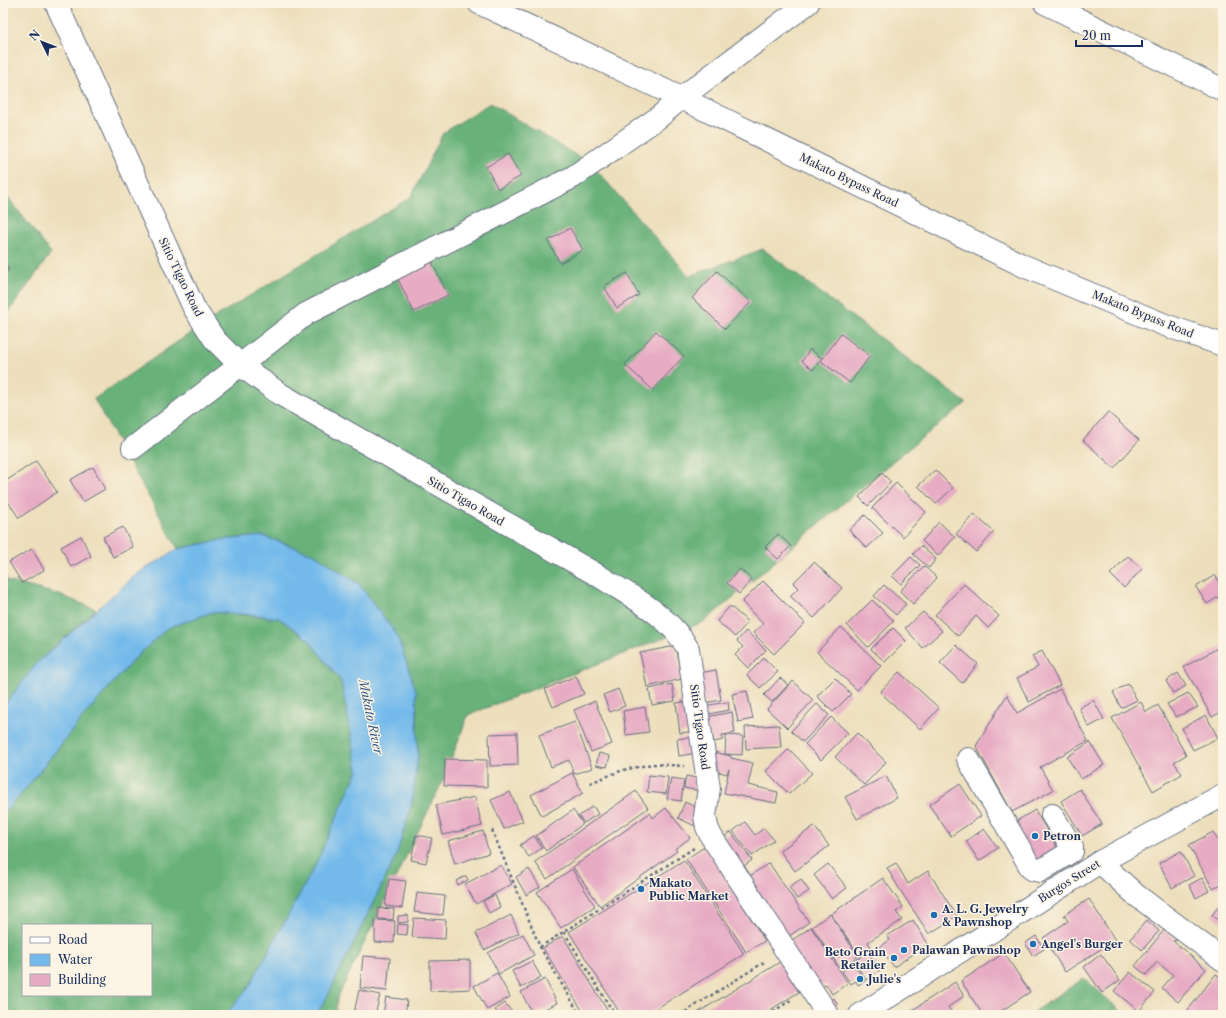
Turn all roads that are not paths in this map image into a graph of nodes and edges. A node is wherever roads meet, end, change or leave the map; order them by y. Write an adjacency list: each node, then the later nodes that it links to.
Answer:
1 (56, 3): 8 (street, Sitio Tigao Road)
2 (479, 3): 6 (street, Makato Bypass Road)
3 (808, 3): 6 (street)
4 (1045, 3): 5 (street)
5 (1223, 90)
6 (681, 98): 7 (street, Makato Bypass Road); 8 (street)
7 (1223, 345)
8 (240, 365): 9 (street); 17 (street, Sitio Tigao Road)
9 (133, 448)
10 (968, 759): 13 (street)
11 (1223, 795): 14 (street, Burgos Street)
12 (1052, 815): 13 (street)
13 (1059, 859): 15 (street)
14 (1100, 862): 15 (street, Burgos Street); 16 (street)
15 (1072, 880): 18 (street, Burgos Street)
16 (1223, 960)
17 (828, 1015)
18 (860, 1015)

